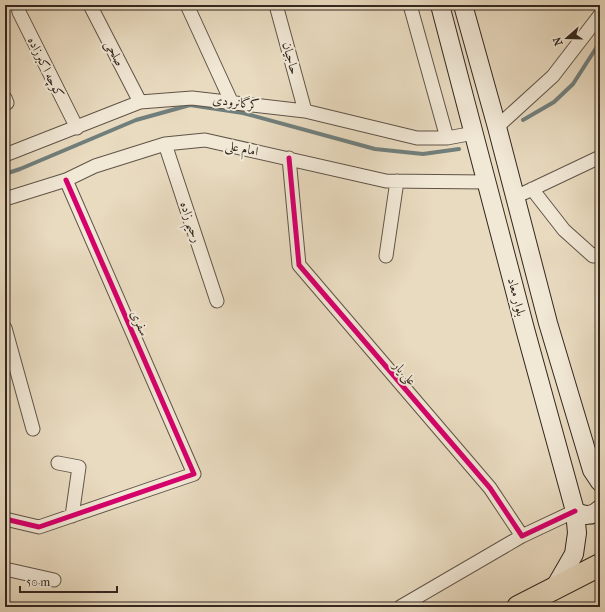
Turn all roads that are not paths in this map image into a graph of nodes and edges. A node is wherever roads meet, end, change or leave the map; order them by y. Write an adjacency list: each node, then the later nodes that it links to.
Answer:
1 (18, 5): 15 (street, کوچه اکبرزاده)
2 (90, 5): 11 (street, صلحی)
3 (186, 5): 10 (street)
4 (276, 5): 13 (street, حاجیان)
5 (410, 5): 17 (street)
6 (440, 5): 16 (main road, بلوار معاد)
7 (463, 5): 14 (main road, بلوار معاد)
8 (600, 15): 14 (street)
9 (5, 98): 12 (street)
10 (231, 101): 11 (street, کرگانرودی); 13 (street, کرگانرودی)
11 (140, 102): 15 (street, کرگانرودی)
12 (5, 104)
13 (305, 111): 17 (street, کرگانرودی)
14 (497, 127): 26 (main road, بلوار معاد)
15 (77, 128): 19 (street, کرگانرودی)
16 (474, 133): 17 (street, کرگانرودی); 24 (main road, بلوار معاد)
17 (447, 138)
18 (165, 144): 21 (street, امام علی); 22 (street, امام علی); 30 (street, رحیم زاده)
19 (5, 155)
20 (600, 157): 25 (street)
21 (289, 158): 23 (street, امام علی); 41 (street, علی یار)
22 (66, 180): 27 (street, امام علی); 39 (street, سفری)
23 (396, 181): 24 (street, امام علی); 29 (street)
24 (487, 182): 33 (main road, بلوار معاد)
25 (532, 189): 26 (street); 28 (street)
26 (514, 198): 31 (main road, بلوار معاد)
27 (5, 199)
28 (600, 253)
29 (386, 256)
30 (217, 301)
31 (548, 323): 33 (main road); 36 (main road, بلوار معاد)
32 (5, 328): 34 (street)
33 (525, 329): 38 (main road, بلوار معاد)
34 (33, 429)
35 (58, 463): 39 (street)
36 (600, 482)
37 (600, 509): 38 (main road)
38 (575, 511): 41 (street); 45 (main road, بلوار معاد)
39 (72, 516): 40 (street)
40 (5, 519)
41 (522, 536): 46 (street)
42 (600, 565): 45 (highway)
43 (5, 569): 44 (street)
44 (54, 580)
45 (555, 587): 47 (highway)
46 (400, 607)
47 (518, 607)

